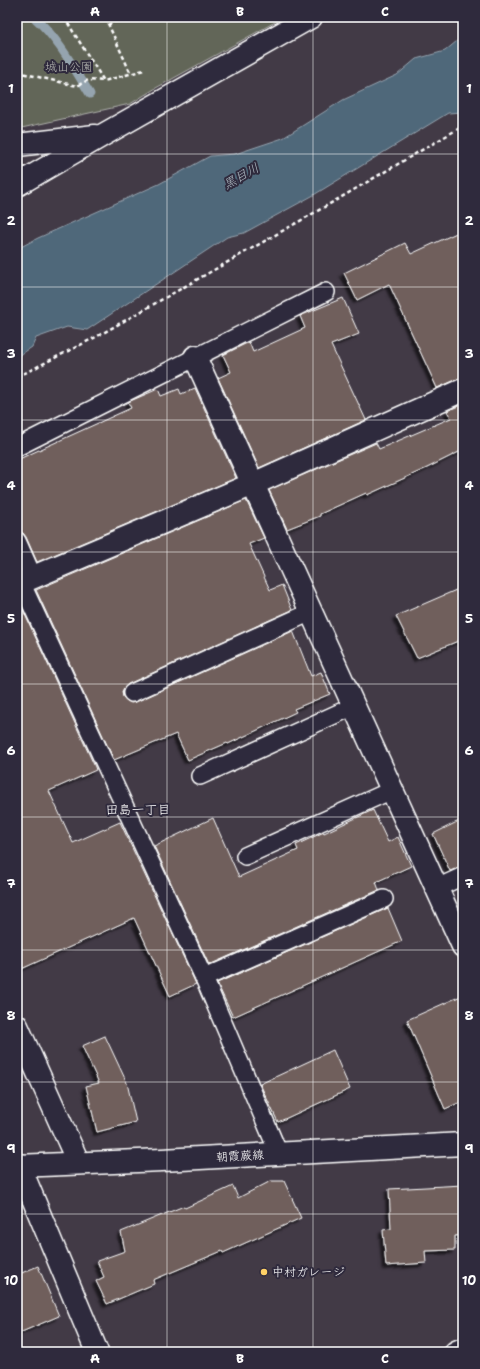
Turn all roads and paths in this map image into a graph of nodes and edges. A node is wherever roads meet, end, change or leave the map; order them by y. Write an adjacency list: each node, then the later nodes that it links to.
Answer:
1 (64, 17): 9 (path)
2 (105, 17): 5 (path)
3 (123, 17): 5 (path)
4 (311, 17): 11 (street)
5 (108, 25): 8 (path)
6 (144, 70): 8 (path)
7 (17, 72): 9 (path)
8 (131, 74): 9 (path)
9 (104, 81)
10 (463, 126): 16 (path)
11 (103, 135): 12 (street); 13 (street)
12 (17, 145)
13 (17, 185)
14 (326, 292): 15 (lane)
15 (195, 357): 18 (lane); 19 (street)
16 (17, 377)
17 (463, 390): 19 (street)
18 (17, 447)
19 (253, 484): 21 (street); 22 (street)
20 (17, 541): 21 (lane)
21 (24, 581): 32 (lane)
22 (311, 612): 23 (lane); 24 (street)
23 (132, 693)
24 (354, 706): 25 (lane); 26 (street)
25 (200, 776)
26 (392, 790): 27 (lane); 29 (street)
27 (245, 856)
28 (463, 876): 29 (lane)
29 (436, 888): 31 (street)
30 (384, 899): 32 (lane)
31 (463, 946)
32 (204, 978): 35 (lane)
33 (17, 1026): 36 (street)
34 (463, 1144): 35 (street, 朝霞蕨線)
35 (279, 1154): 36 (street, 朝霞蕨線)
36 (78, 1162): 37 (street, 朝霞蕨線)
37 (18, 1166): 39 (street)
38 (463, 1349): 40 (street)
39 (97, 1352)
40 (456, 1352)

